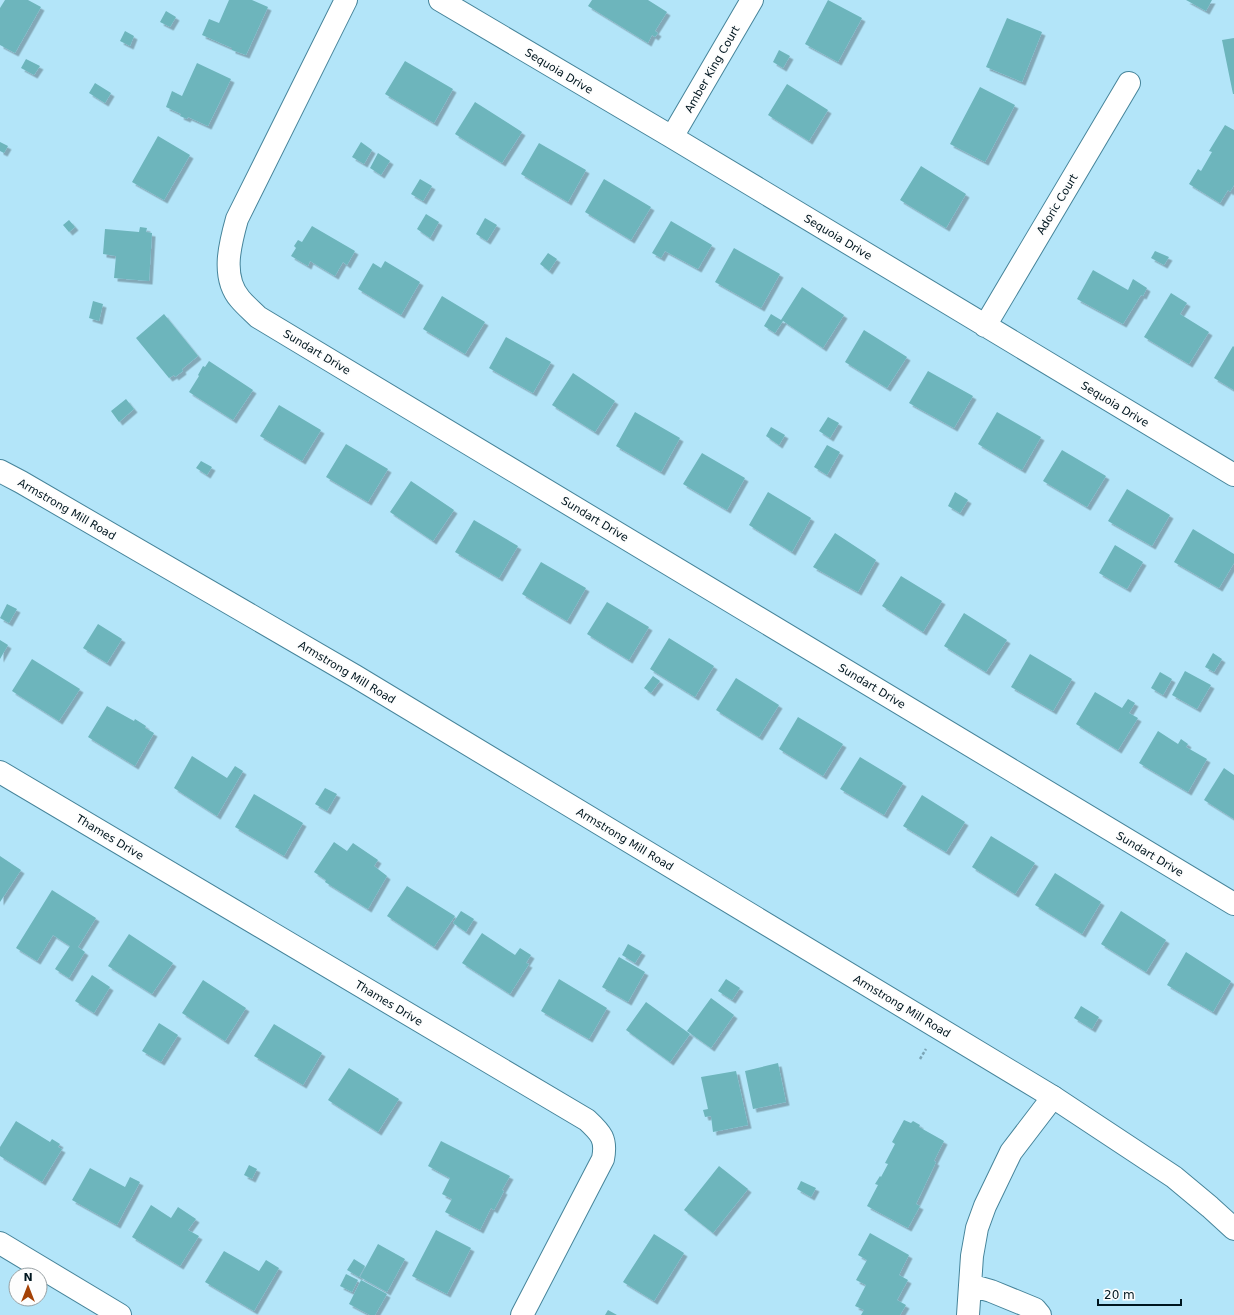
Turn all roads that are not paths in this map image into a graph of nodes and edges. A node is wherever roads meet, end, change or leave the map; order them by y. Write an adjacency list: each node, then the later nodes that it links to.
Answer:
1 (346, 0): 10 (street, Sundart Drive)
2 (440, 0): 5 (street, Sequoia Drive)
3 (752, 0): 5 (street, Amber King Court)
4 (1129, 83): 6 (street, Adoric Court)
5 (672, 137): 6 (street, Sequoia Drive)
6 (985, 326): 8 (street, Sequoia Drive)
7 (0, 471): 11 (street, Armstrong Mill Road)
8 (1234, 475)
9 (0, 772): 16 (street, Thames Drive)
10 (1234, 904)
11 (1053, 1097): 12 (street, Armstrong Mill Road); 14 (street)
12 (1234, 1229)
13 (0, 1243): 15 (street)
14 (970, 1285): 17 (street); 18 (street)
15 (120, 1315)
16 (522, 1315)
17 (968, 1315)
18 (1040, 1315)

